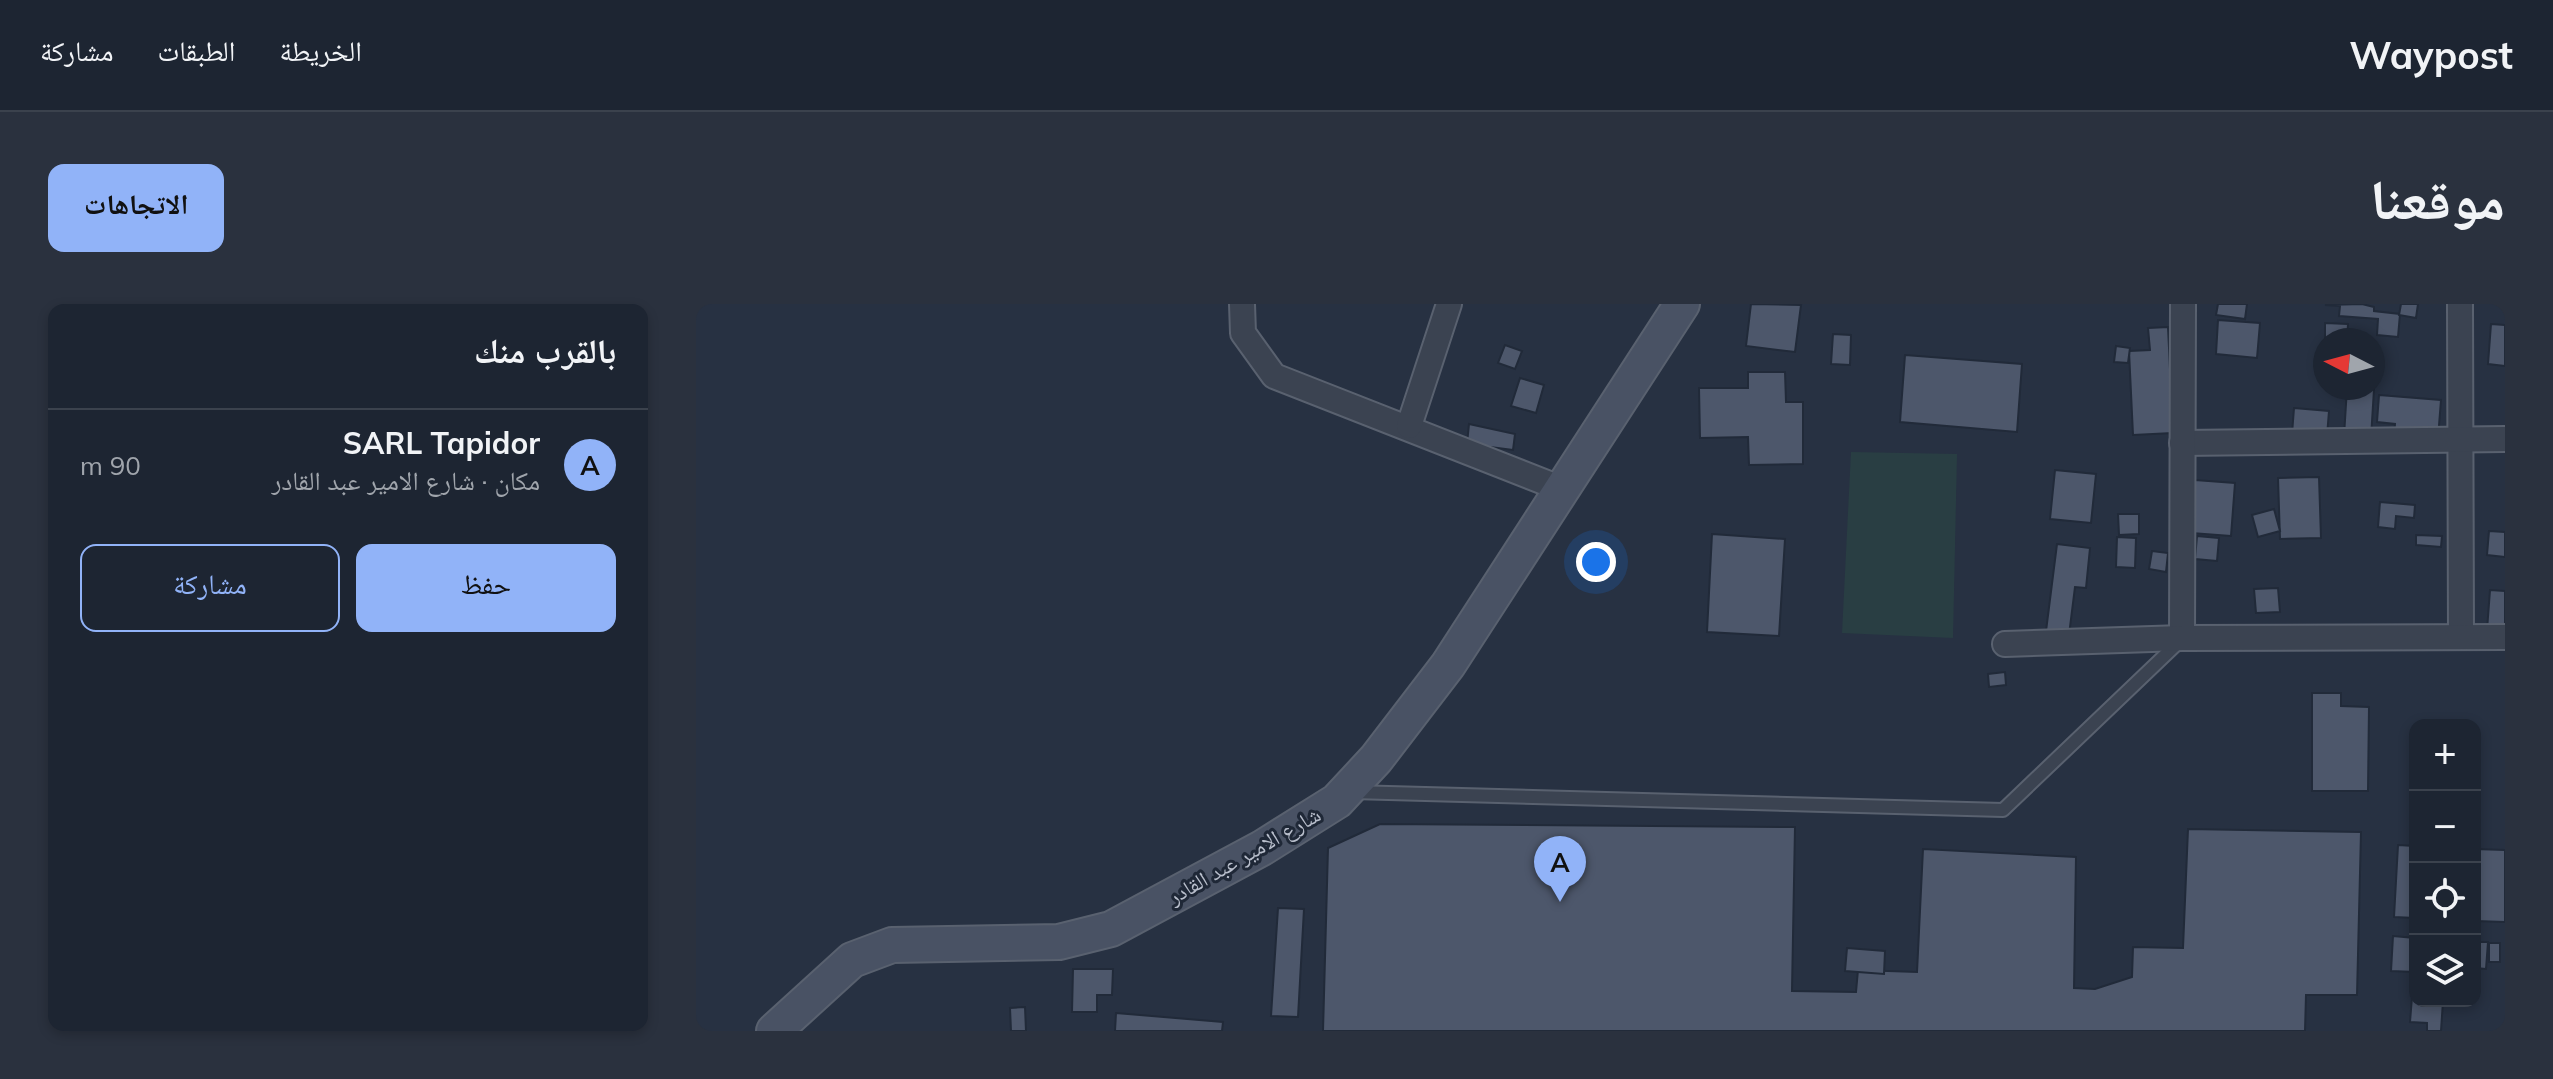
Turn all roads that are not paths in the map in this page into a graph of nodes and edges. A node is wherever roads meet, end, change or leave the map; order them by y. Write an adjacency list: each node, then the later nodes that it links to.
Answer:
1 (1242, 304): 6 (street)
2 (1449, 304): 6 (street)
3 (1682, 304): 10 (main road, شارع الامير عبد القادر)
4 (2183, 304): 9 (street)
5 (2460, 304): 7 (street)
6 (1409, 426): 10 (street)
7 (2460, 439): 8 (street); 9 (street); 11 (street)
8 (2505, 439)
9 (2182, 443): 13 (street)
10 (1562, 489): 15 (main road, شارع الامير عبد القادر)
11 (2461, 637): 12 (street); 13 (street)
12 (2505, 637)
13 (2182, 638): 14 (street); 15 (lane)
14 (2005, 644)
15 (1345, 792): 16 (main road, شارع الامير عبد القادر)
16 (774, 1031)

